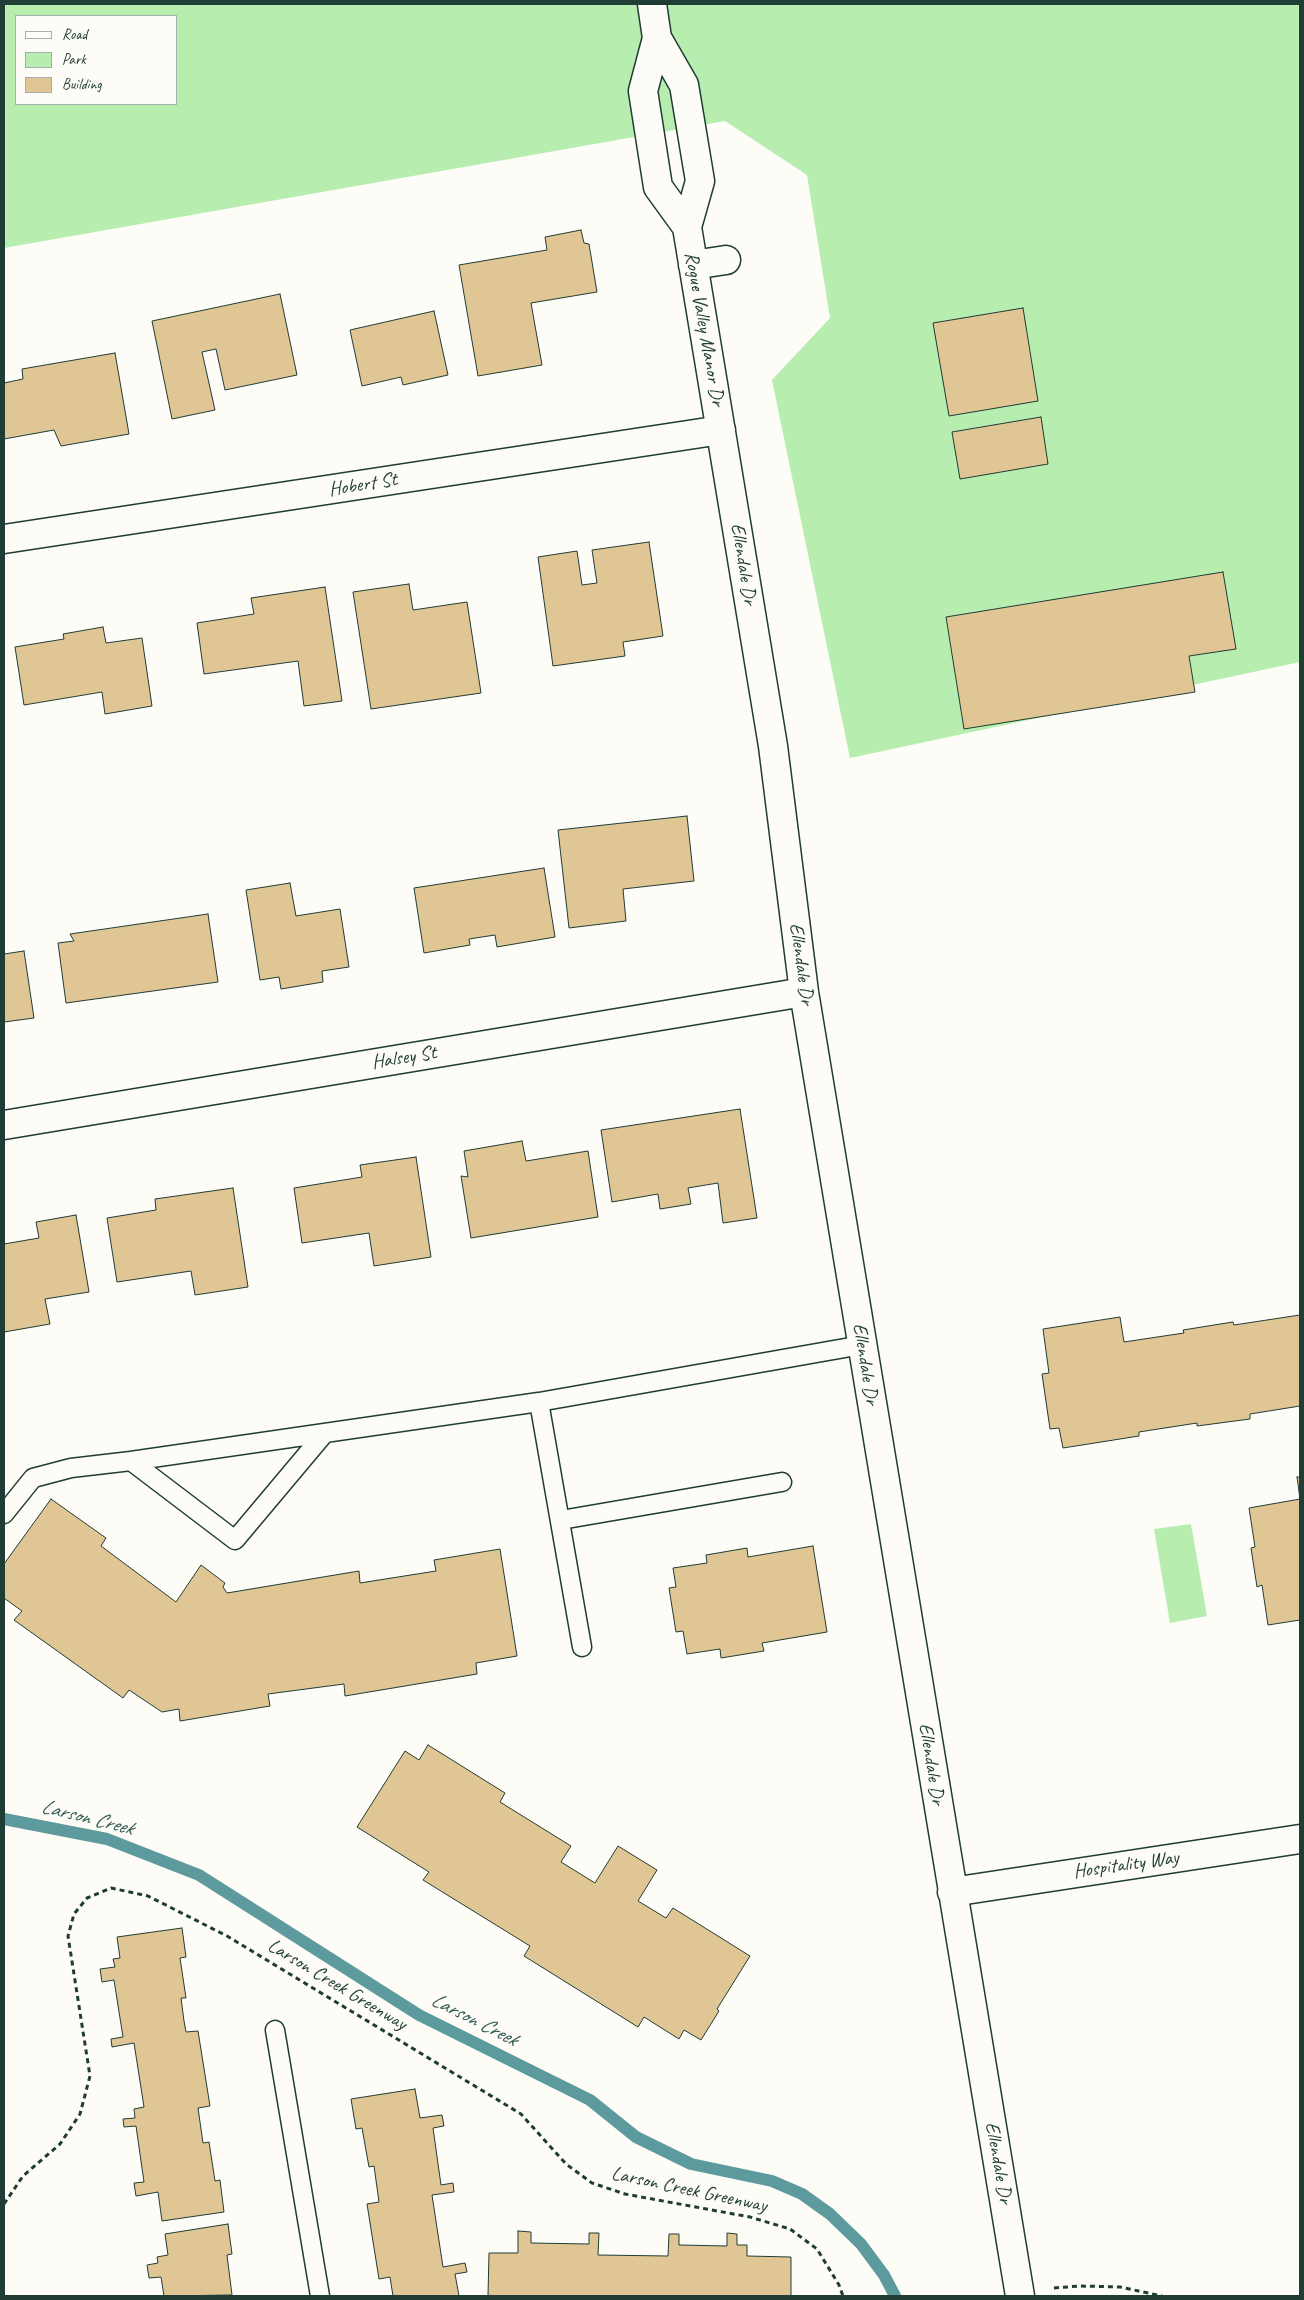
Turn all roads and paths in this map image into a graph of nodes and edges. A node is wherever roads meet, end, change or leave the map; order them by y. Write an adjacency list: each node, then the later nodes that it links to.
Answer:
1 (652, 4): 2 (street)
2 (657, 38): 3 (street); 3 (street)
3 (687, 227): 5 (street, Rogue Valley Manor Dr)
4 (726, 260): 5 (street)
5 (693, 265): 6 (street, Rogue Valley Manor Dr)
6 (721, 430): 7 (street, Hobert St); 8 (street, Ellendale Dr)
7 (4, 539)
8 (804, 992): 9 (street, Halsey St); 10 (street, Ellendale Dr)
9 (4, 1125)
10 (862, 1345): 11 (lane); 19 (street, Ellendale Dr)
11 (539, 1402): 12 (lane); 16 (lane)
12 (324, 1434): 13 (lane); 13 (lane)
13 (131, 1461): 15 (lane)
14 (782, 1482): 16 (lane)
15 (4, 1514)
16 (561, 1520): 17 (lane)
17 (582, 1647)
18 (1300, 1839): 19 (street, Hospitality Way)
19 (952, 1892): 25 (street, Ellendale Dr)
20 (275, 2030): 23 (lane)
21 (4, 2204): 24 (path, Larson Creek Greenway)
22 (1048, 2289): 26 (path)
23 (320, 2296)
24 (843, 2296)
25 (1020, 2296)
26 (1162, 2296)

